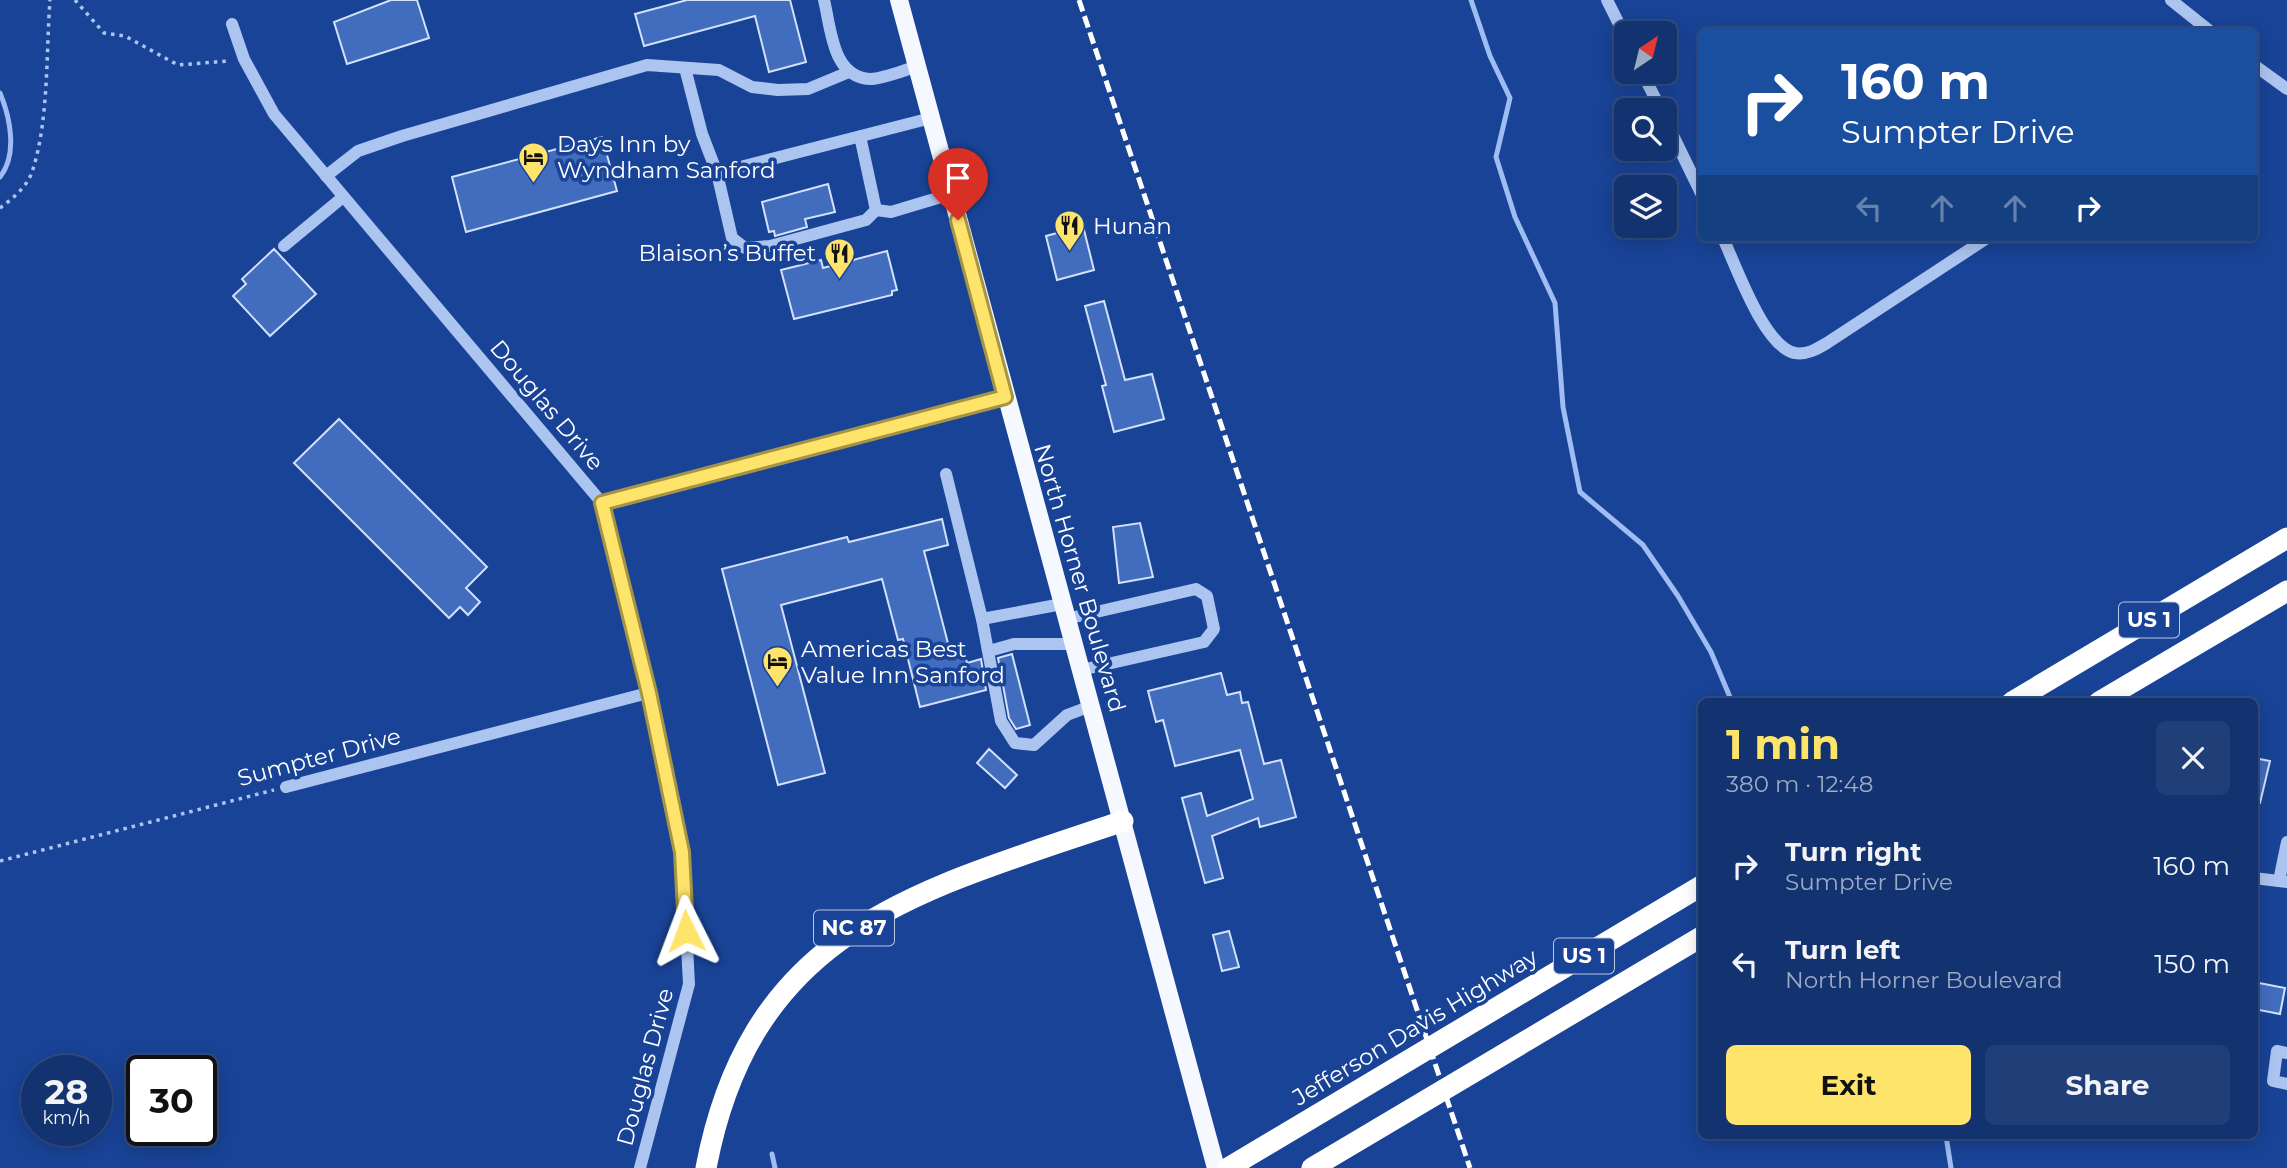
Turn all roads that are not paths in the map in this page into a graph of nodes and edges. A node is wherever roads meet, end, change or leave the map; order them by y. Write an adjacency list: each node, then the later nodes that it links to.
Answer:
1 (824, 0): 11 (street)
2 (899, 0): 8 (main road, North Horner Boulevard)
3 (1607, 0): 5 (street)
4 (2171, 0): 7 (street)
5 (1618, 21)
6 (232, 24): 17 (street, Douglas Drive)
7 (2206, 28)
8 (918, 66): 11 (street); 13 (main road, North Horner Boulevard)
9 (685, 68): 11 (street); 16 (street); 17 (street)
10 (2258, 68): 12 (street)
11 (849, 72)
12 (2287, 89)
13 (931, 118): 14 (street); 19 (main road, North Horner Boulevard)
14 (860, 136): 16 (street); 21 (street)
15 (1677, 144): 18 (street)
16 (717, 173): 21 (street)
17 (326, 176): 20 (street, Douglas Drive)
18 (1698, 187)
19 (951, 194): 21 (street); 25 (main road, North Horner Boulevard)
20 (343, 197): 24 (street); 27 (street, Douglas Drive)
21 (876, 209)
22 (1725, 242): 23 (street)
23 (1981, 242)
24 (284, 246)
25 (1005, 397): 27 (street); 30 (main road, North Horner Boulevard)
26 (946, 474): 31 (street)
27 (602, 503): 35 (street, Douglas Drive)
28 (2287, 538): 36 (highway, US 1)
29 (2285, 594): 37 (highway, US 1)
30 (1064, 611): 31 (street); 32 (main road, North Horner Boulevard); 34 (street)
31 (982, 620): 33 (street)
32 (1073, 644): 33 (street); 34 (main road, North Horner Boulevard)
33 (989, 651): 38 (street)
34 (1081, 670): 38 (main road, North Horner Boulevard)
35 (649, 693): 39 (street, Sumpter Drive); 48 (street, Douglas Drive)
36 (2019, 698)
37 (2106, 698)
38 (1091, 706): 40 (main road, North Horner Boulevard)
39 (286, 787)
40 (1123, 821): 49 (highway, NC 87); 50 (main road, North Horner Boulevard)
41 (2287, 842): 43 (street)
42 (2258, 878): 43 (street)
43 (2283, 881)
44 (1698, 888): 51 (highway, Jefferson Davis Highway / US 1)
45 (1698, 939): 52 (highway, US 1)
46 (2287, 1053): 47 (street)
47 (2287, 1084)
48 (640, 1168)
49 (706, 1168)
50 (1216, 1168)
51 (1228, 1168)
52 (1312, 1168)

